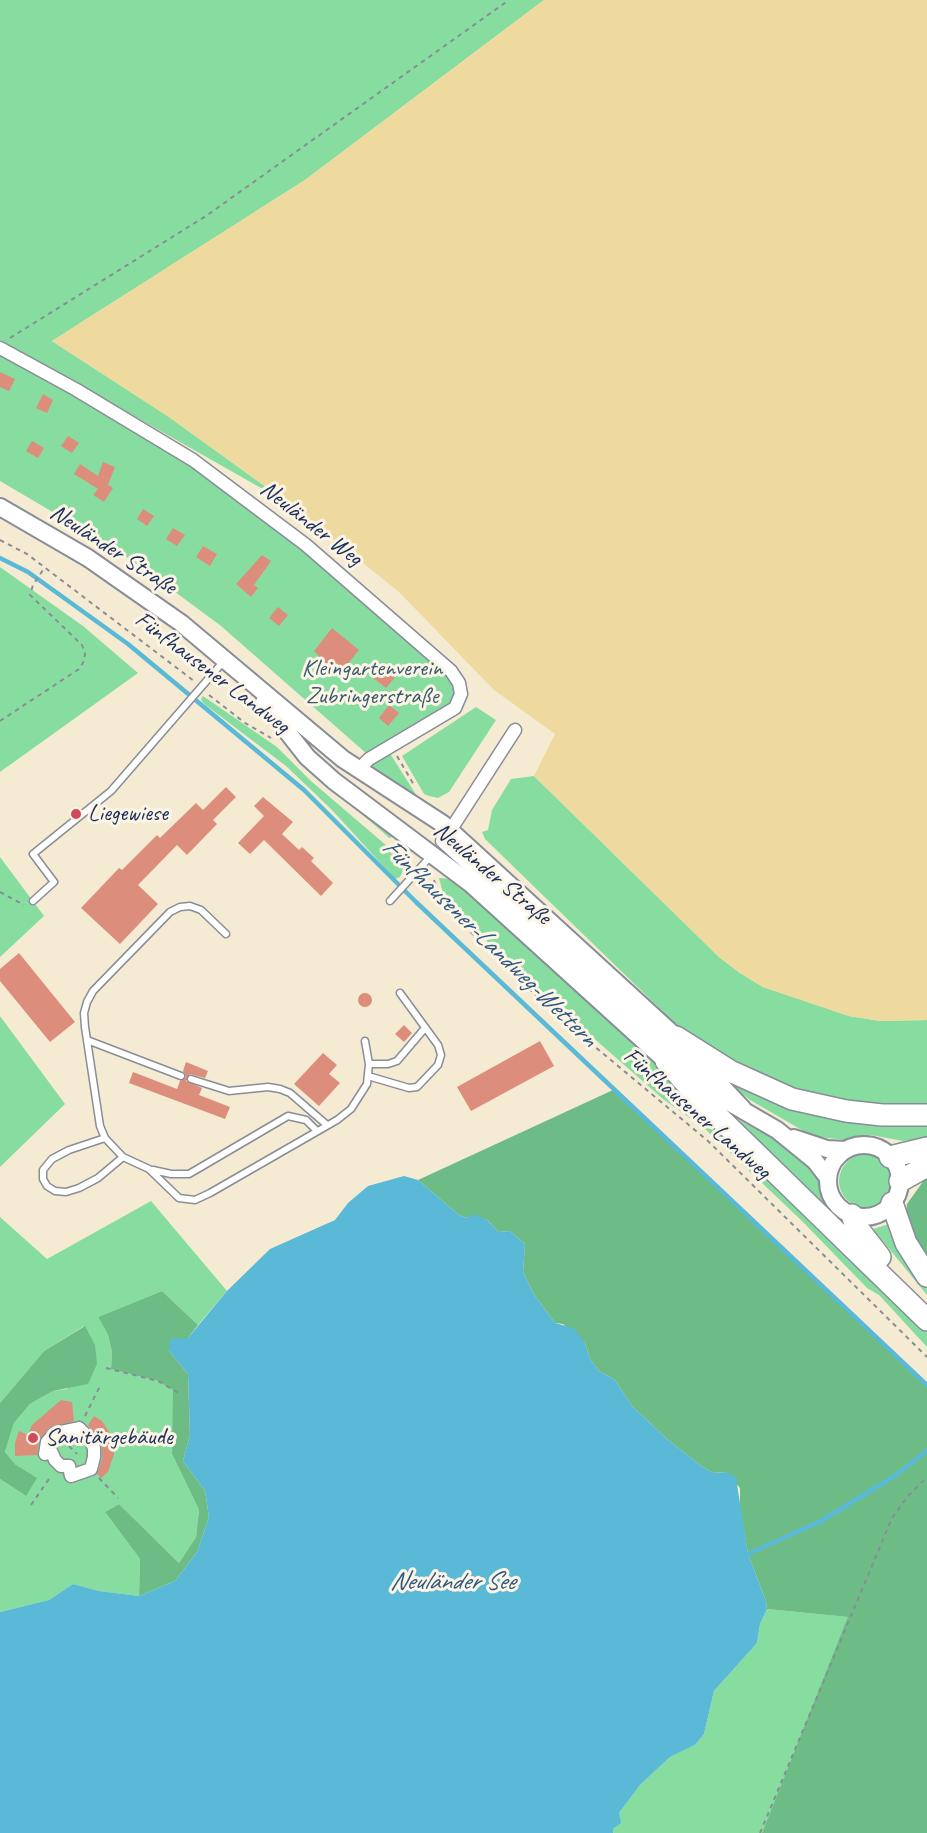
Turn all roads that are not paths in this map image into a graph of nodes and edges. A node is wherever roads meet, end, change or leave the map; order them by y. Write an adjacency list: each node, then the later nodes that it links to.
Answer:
1 (0, 348): 5 (street, Neuländer Weg)
2 (0, 507): 3 (main road, Neuländer Straße)
3 (225, 659): 5 (main road, Neuländer Straße); 6 (main road, Neuländer Straße); 7 (lane)
4 (515, 730): 6 (street)
5 (359, 770): 6 (main road, Neuländer Straße)
6 (442, 842): 8 (lane); 12 (main road, Neuländer Straße); 15 (main road, Neuländer Straße); 20 (street)
7 (33, 901)
8 (390, 901)
9 (226, 934): 13 (lane)
10 (400, 993): 11 (lane)
11 (425, 1028): 16 (lane); 18 (lane)
12 (676, 1037): 20 (main road, Neuländer Straße); 21 (highway)
13 (87, 1040): 17 (lane); 25 (lane)
14 (365, 1041): 16 (lane)
15 (666, 1061): 20 (main road, Neuländer Straße); 38 (highway)
16 (369, 1064): 18 (lane)
17 (182, 1076)
18 (368, 1076): 22 (lane)
19 (191, 1080): 22 (lane)
20 (743, 1109): 23 (main road, Neuländer Straße)
21 (927, 1115)
22 (327, 1125): 24 (lane)
23 (777, 1130): 27 (main road, Neuländer Straße); 32 (main road, Neuländer Straße)
24 (317, 1131): 31 (lane); 31 (lane)
25 (105, 1138): 28 (lane); 28 (lane)
26 (927, 1148): 29 (highway)
27 (846, 1150): 29 (main road, Neuländer Straße); 32 (main road)
28 (123, 1157): 31 (lane)
29 (890, 1157): 33 (main road)
30 (927, 1166): 33 (highway)
31 (149, 1169)
32 (828, 1178): 35 (main road, Neuländer Straße)
33 (900, 1181): 34 (main road)
34 (892, 1203): 35 (main road); 36 (highway)
35 (852, 1215): 37 (highway)
36 (927, 1276)
37 (927, 1307)
38 (927, 1320)
39 (59, 1464): 39 (street)

